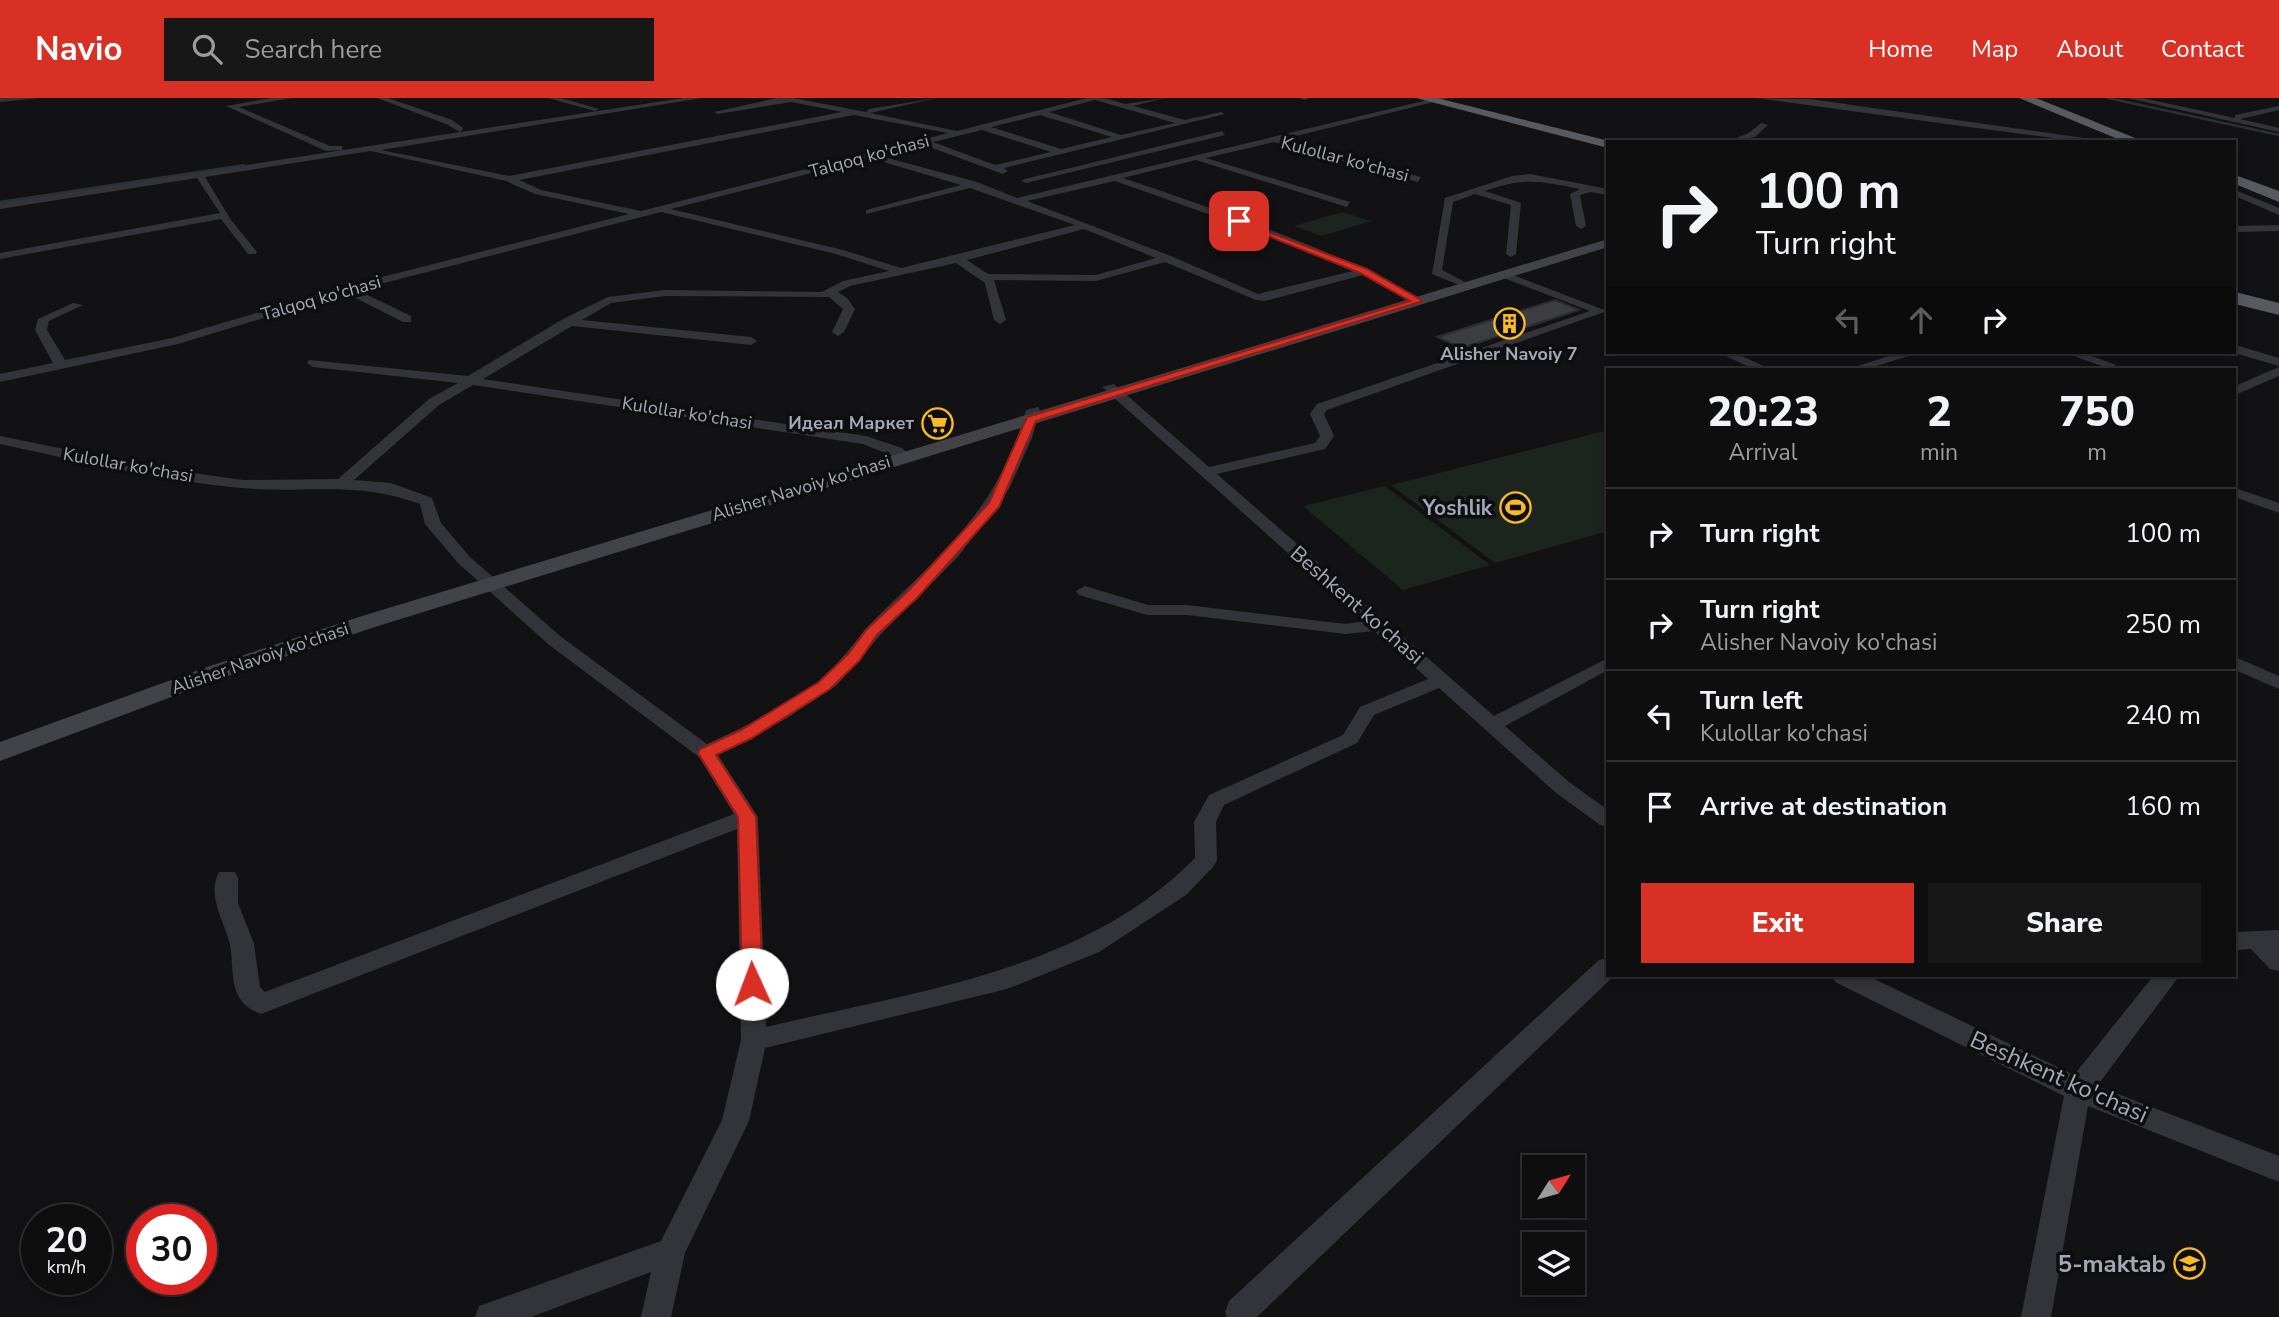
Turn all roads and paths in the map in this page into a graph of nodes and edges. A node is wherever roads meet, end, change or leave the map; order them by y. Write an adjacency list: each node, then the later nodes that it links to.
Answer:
1 (36, 98): 15 (street)
2 (288, 98): 28 (street)
3 (381, 98): 28 (street)
4 (552, 98): 18 (street)
5 (667, 98): 18 (street)
6 (698, 98): 43 (street)
7 (933, 98): 20 (street, Talqoq ko'chasi)
8 (1096, 98): 16 (street, Kulollar ko'chasi); 21 (street, Talqoq ko'chasi)
9 (1161, 98): 16 (street)
10 (1760, 98): 37 (street)
11 (2025, 98): 38 (highway)
12 (2131, 98): 23 (street)
13 (785, 99): 19 (street); 20 (street)
14 (1436, 99): 32 (street, Kulollar ko'chasi); 35 (highway); 41 (highway)
15 (0, 100)
16 (1124, 106): 24 (street, Kulollar ko'chasi)
17 (2279, 108): 23 (street)
18 (595, 109): 28 (street)
19 (718, 112)
20 (858, 112): 30 (street); 54 (street, Talqoq ko'chasi)
21 (1039, 112): 26 (street, Talqoq ko'chasi); 33 (street)
22 (1221, 114): 24 (street, Kulollar ko'chasi)
23 (2230, 119): 29 (street)
24 (1186, 123): 27 (street, Kulollar ko'chasi); 33 (street, Kulollar ko'chasi)
25 (1763, 125): 36 (street)
26 (981, 127): 30 (street, Talqoq ko'chasi); 44 (street)
27 (1207, 129): 31 (street, Kulollar ko'chasi); 45 (street)
28 (460, 130)
29 (2279, 130)
30 (958, 132): 39 (street, Talqoq ko'chasi)
31 (1222, 133): 34 (street, Kulollar ko'chasi); 48 (street)
32 (1276, 135): 34 (street); 40 (street, Kulollar ko'chasi); 53 (street, Kulollar ko'chasi)
33 (1122, 138): 42 (street, Kulollar ko'chasi)
34 (1243, 139): 40 (street, Kulollar ko'chasi); 49 (street)
35 (1607, 140)
36 (1736, 140)
37 (2092, 140)
38 (2133, 140)
39 (922, 141): 46 (street, Talqoq ko'chasi); 50 (street)
40 (1256, 143): 47 (street, Kulollar ko'chasi)
41 (1606, 143)
42 (1080, 148): 44 (street, Kulollar ko'chasi); 45 (street)
43 (368, 149): 52 (street); 54 (street, Talqoq ko'chasi)
44 (1060, 152): 50 (street, Kulollar ko'chasi)
45 (1100, 154): 48 (street); 51 (street)
46 (871, 155): 58 (street); 69 (street, Talqoq ko'chasi)
47 (1199, 158): 55 (street, Kulollar ko'chasi); 67 (street, Kulollar ko'chasi)
48 (1114, 159): 49 (street); 57 (street)
49 (1135, 166): 59 (street)
50 (993, 168): 51 (street)
51 (1013, 175): 57 (street)
52 (200, 176): 68 (street); 73 (street)
53 (1418, 178)
54 (509, 179): 72 (street, Talqoq ko'chasi)
55 (1118, 179): 63 (street, Kulollar ko'chasi); 88 (street)
56 (2236, 179): 66 (highway)
57 (1026, 180): 59 (street)
58 (975, 184): 65 (street); 70 (street)
59 (1047, 187): 63 (street); 65 (street)
60 (1593, 188): 61 (street); 62 (street); 76 (street)
61 (1475, 191): 83 (street); 91 (street)
62 (1606, 191)
63 (1059, 192): 65 (street, Kulollar ko'chasi)
64 (2236, 193): 71 (street)
65 (1019, 197): 75 (street)
66 (2279, 197)
67 (1346, 204)
68 (0, 206)
69 (657, 210): 72 (street, Talqoq ko'chasi); 87 (street)
70 (869, 212)
71 (2279, 212)
72 (642, 214): 92 (street, Talqoq ko'chasi)
73 (226, 215): 82 (street); 84 (street)
74 (2236, 218): 77 (street)
75 (1084, 226): 85 (street); 86 (street)
76 (1581, 226)
77 (2258, 228): 78 (street); 79 (street)
78 (2279, 228)
79 (2236, 229)
80 (1606, 238): 91 (main road, Alisher Navoiy ko'chasi)
81 (1606, 244): 89 (main road, Alisher Navoiy ko'chasi)
82 (252, 252)
83 (1511, 254)
84 (0, 256)
85 (1167, 258): 88 (street); 90 (street)
86 (957, 259): 87 (street); 90 (street)
87 (898, 270): 93 (street)
88 (1364, 271): 95 (street)
89 (1505, 275): 95 (main road, Alisher Navoiy ko'chasi); 98 (street)
90 (988, 277): 100 (street)
91 (1460, 282): 95 (main road, Alisher Navoiy ko'chasi)
92 (347, 289): 99 (street); 110 (street, Talqoq ko'chasi)
93 (829, 292): 101 (street); 102 (street)
94 (2236, 295): 97 (highway)
95 (1414, 299): 117 (main road, Alisher Navoiy ko'chasi)
96 (77, 305): 110 (street)
97 (2279, 306)
98 (1605, 312): 122 (street)
99 (407, 319)
100 (1000, 320)
101 (567, 322): 103 (street); 116 (street)
102 (838, 332)
103 (751, 341)
104 (2236, 349): 108 (street)
105 (1728, 354): 113 (street)
106 (1910, 354): 112 (street)
107 (2075, 354): 111 (street)
108 (2279, 362)
109 (313, 363): 116 (street, Kulollar ko'chasi)
110 (61, 365): 115 (street, Talqoq ko'chasi)
111 (2110, 365)
112 (1875, 367)
113 (1762, 368)
114 (2279, 371): 118 (street)
115 (0, 378)
116 (466, 380): 121 (street, Kulollar ko'chasi); 123 (street)
117 (1112, 390): 119 (main road, Alisher Navoiy ko'chasi); 122 (street, Beshkent ko'chasi)
118 (2236, 391)
119 (1032, 415): 121 (main road, Alisher Navoiy ko'chasi); 136 (street)
120 (0, 440): 123 (street, Kulollar ko'chasi)
121 (901, 454): 126 (main road, Alisher Navoiy ko'chasi)
122 (1207, 472): 128 (street, Beshkent ko'chasi)
123 (342, 483): 126 (street, Kulollar ko'chasi)
124 (2236, 492): 125 (street)
125 (2279, 508)
126 (489, 579): 134 (main road, Alisher Navoiy ko'chasi); 135 (main road, Alisher Navoiy ko'chasi); 136 (street)
127 (1085, 591): 128 (street)
128 (1378, 625): 131 (street, Beshkent ko'chasi)
129 (2236, 663): 132 (street)
130 (1606, 664): 133 (street)
131 (1442, 680): 133 (street, Beshkent ko'chasi); 145 (street)
132 (2279, 683)
133 (1492, 725): 138 (street, Beshkent ko'chasi)
134 (0, 739)
135 (0, 751)
136 (706, 753): 137 (street)
137 (747, 817): 139 (street); 145 (street)
138 (1606, 819)
139 (227, 878)
140 (2257, 941): 141 (street)
141 (2279, 962)
142 (1606, 969): 149 (street)
143 (1848, 977): 146 (street, Beshkent ko'chasi)
144 (2166, 977): 146 (street)
145 (754, 1040): 148 (street)
146 (2078, 1090): 147 (street, Beshkent ko'chasi); 152 (street)
147 (2279, 1169)
148 (671, 1251): 150 (street); 151 (street)
149 (1240, 1312)
150 (490, 1317)
151 (656, 1317)
152 (2036, 1317)

